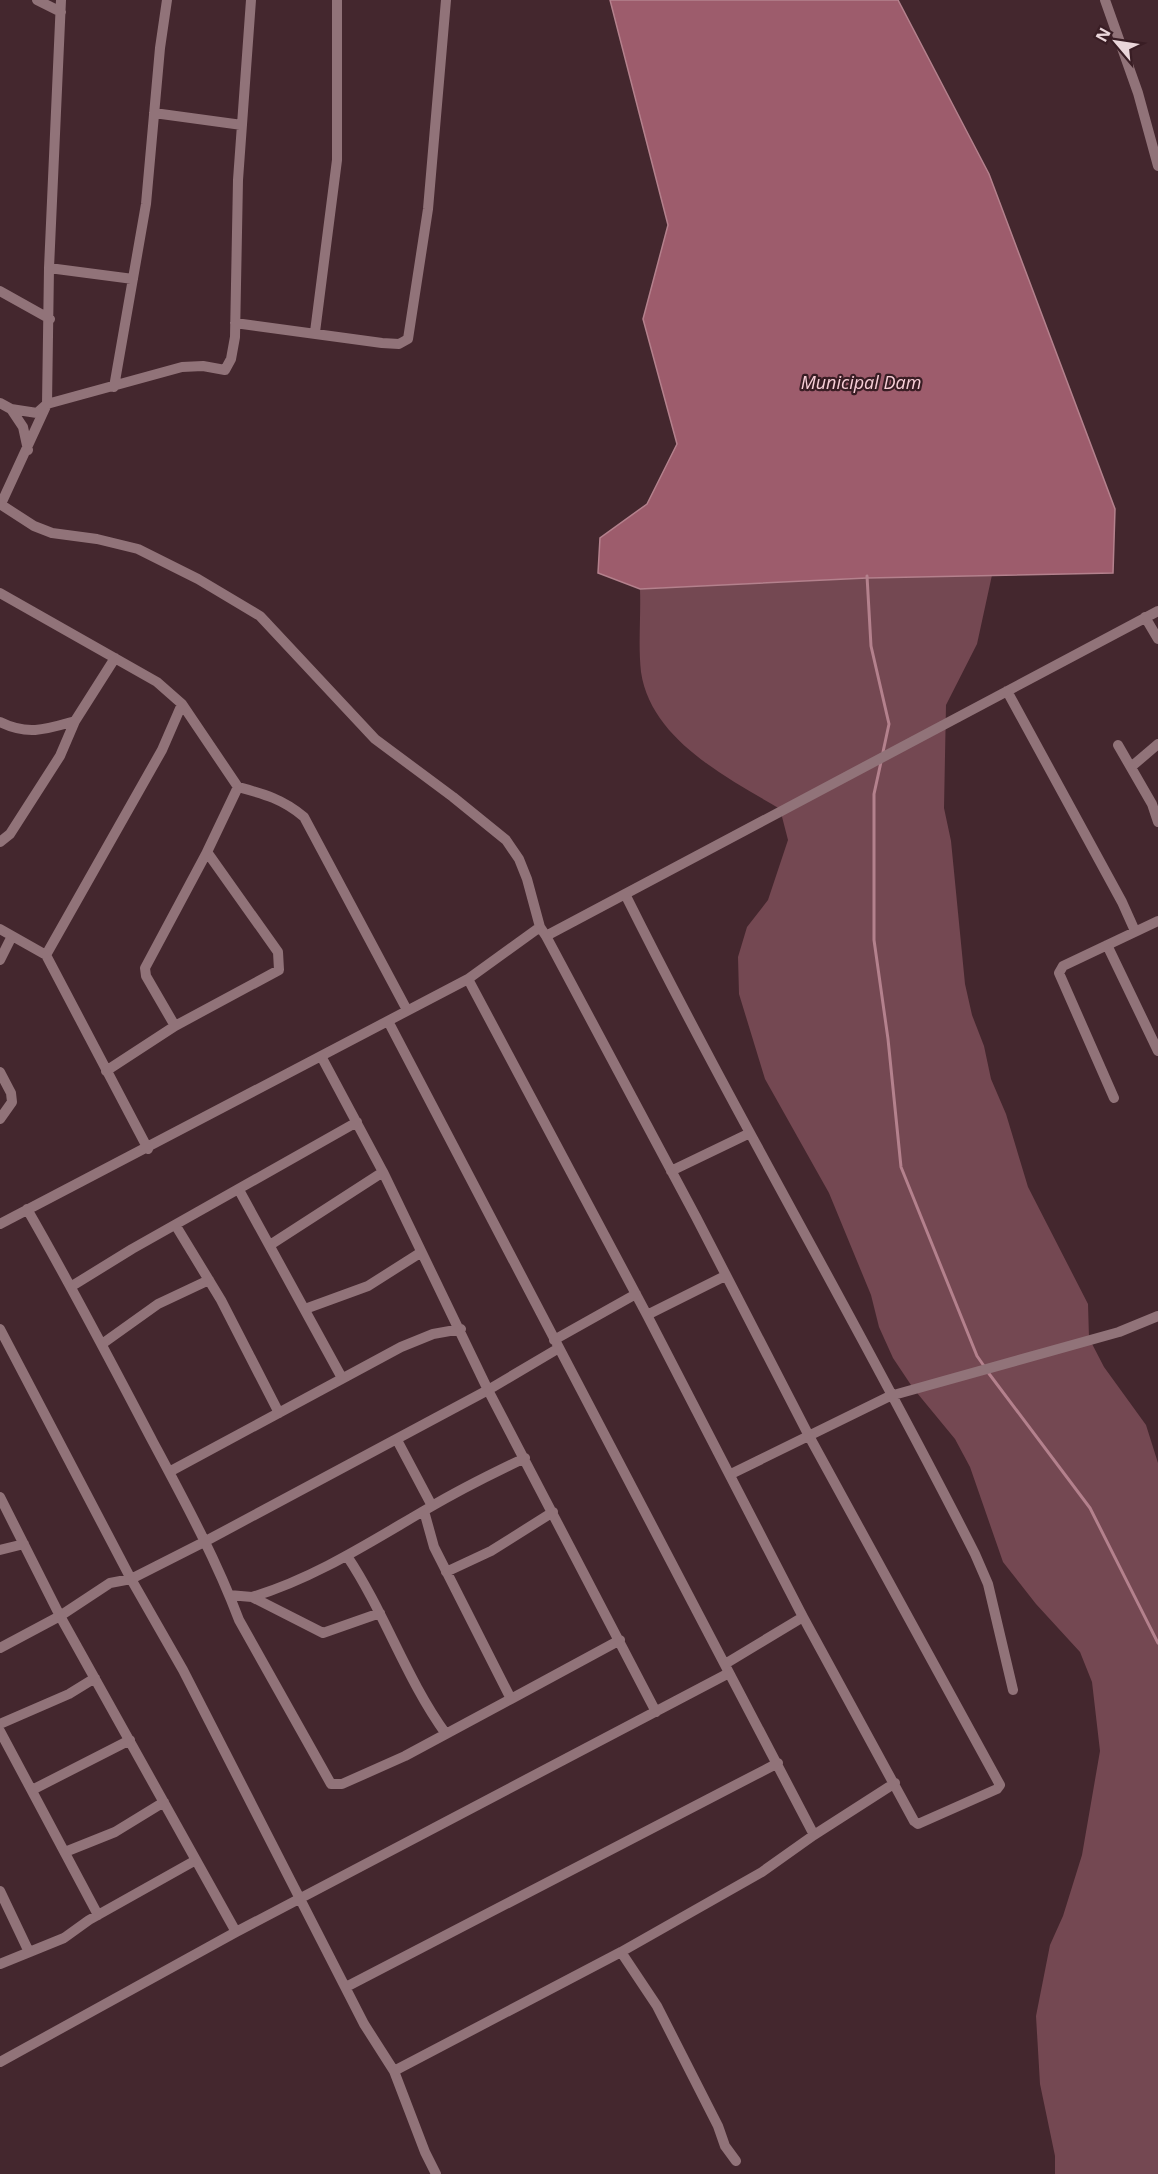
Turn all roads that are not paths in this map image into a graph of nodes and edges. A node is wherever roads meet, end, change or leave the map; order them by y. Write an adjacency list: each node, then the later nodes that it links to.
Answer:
1 (37, 0): 8 (street)
2 (61, 0): 8 (street)
3 (167, 0): 9 (street)
4 (251, 0): 10 (street)
5 (338, 0): 17 (street)
6 (446, 0): 17 (street)
7 (1105, 0): 11 (street)
8 (61, 12): 12 (street)
9 (154, 113): 10 (street); 13 (street)
10 (242, 125): 16 (street)
11 (1158, 166)
12 (49, 268): 13 (street); 15 (street)
13 (132, 279): 18 (street)
14 (0, 291): 15 (street)
15 (50, 319): 20 (street)
16 (235, 323): 17 (street); 18 (street)
17 (315, 332)
18 (114, 387): 20 (street)
19 (0, 403): 21 (street)
20 (46, 404): 21 (street); 22 (street)
21 (11, 409): 22 (street)
22 (28, 451): 23 (street)
23 (1, 504): 44 (street)
24 (0, 593): 28 (street)
25 (1158, 611): 26 (street)
26 (1145, 617): 27 (street); 29 (street)
27 (1158, 639)
28 (115, 658): 30 (street); 31 (street)
29 (1007, 691): 40 (street); 43 (street)
30 (182, 704): 36 (street); 47 (street)
31 (75, 721): 32 (street); 38 (street)
32 (0, 722)
33 (1158, 744): 35 (street)
34 (1118, 745): 35 (street)
35 (1131, 767): 37 (street)
36 (238, 787): 39 (street); 50 (street)
37 (1158, 822)
38 (0, 842)
39 (207, 852): 52 (street); 52 (street)
40 (625, 894): 44 (street); 60 (street)
41 (1158, 921): 43 (street)
42 (0, 929): 45 (street)
43 (1135, 931): 46 (street)
44 (543, 932): 49 (street); 62 (street)
45 (12, 936): 47 (street); 48 (street)
46 (1107, 945): 53 (street); 57 (street)
47 (46, 955): 55 (street)
48 (0, 960)
49 (468, 979): 50 (street); 73 (street)
50 (407, 1010): 51 (street)
51 (388, 1021): 54 (street); 80 (street)
52 (175, 1026): 55 (street)
53 (1158, 1051)
54 (321, 1056): 59 (street); 61 (street)
55 (106, 1071): 61 (street)
56 (0, 1072): 58 (street)
57 (1114, 1098)
58 (0, 1119)
59 (357, 1122): 63 (street); 64 (street)
60 (750, 1133): 62 (street); 83 (street)
61 (148, 1149): 65 (street)
62 (671, 1171): 70 (street)
63 (383, 1172): 68 (street); 69 (street)
64 (240, 1190): 67 (street); 68 (street)
65 (27, 1209): 66 (street); 72 (street)
66 (0, 1224)
67 (176, 1226): 71 (street); 72 (street)
68 (270, 1245): 74 (street)
69 (420, 1252): 74 (street); 78 (street)
70 (725, 1276): 75 (street); 85 (street)
71 (209, 1280): 79 (street); 84 (street)
72 (72, 1286): 79 (street)
73 (636, 1294): 75 (street); 80 (street)
74 (305, 1309): 81 (street)
75 (647, 1315): 89 (street)
76 (1158, 1316): 83 (street)
77 (0, 1329): 98 (street)
78 (461, 1329): 81 (street); 82 (street)
79 (102, 1344): 88 (street)
80 (556, 1344): 82 (street); 106 (street)
81 (342, 1378): 84 (street)
82 (488, 1390): 86 (street); 87 (street)
83 (890, 1396): 85 (street); 108 (street)
84 (279, 1413): 88 (street)
85 (809, 1436): 89 (street); 116 (street)
86 (397, 1440): 91 (street); 93 (street)
87 (525, 1458): 91 (street); 92 (street)
88 (169, 1472): 93 (street)
89 (730, 1474): 103 (street)
90 (0, 1497): 94 (street)
91 (428, 1508): 96 (street); 97 (street)
92 (553, 1512): 97 (street); 104 (street)
93 (204, 1542): 98 (street); 99 (street)
94 (24, 1544): 95 (street); 102 (street)
95 (0, 1550)
96 (347, 1556): 100 (street); 101 (street)
97 (446, 1572): 109 (street)
98 (131, 1579): 102 (street); 123 (street)
99 (230, 1595): 100 (street); 113 (street)
100 (252, 1597): 101 (street)
101 (380, 1612): 113 (street)
102 (60, 1616): 105 (street); 107 (street)
103 (803, 1617): 106 (street); 116 (street)
104 (620, 1640): 109 (street); 110 (street)
105 (0, 1648)
106 (727, 1668): 110 (street); 115 (street)
107 (95, 1678): 111 (street); 114 (street)
108 (1013, 1690)
109 (512, 1699): 113 (street)
110 (656, 1712): 123 (street)
111 (0, 1724)
112 (0, 1731): 117 (street)
113 (446, 1734)
114 (130, 1740): 117 (street); 118 (street)
115 (778, 1763): 119 (street); 129 (street)
116 (895, 1783): 119 (street)
117 (32, 1790): 120 (street)
118 (164, 1802): 120 (street); 121 (street)
119 (814, 1834): 127 (street)
120 (64, 1852): 124 (street)
121 (196, 1860): 124 (street); 125 (street)
122 (1, 1894): 126 (street)
123 (299, 1899): 125 (street); 129 (street)
124 (98, 1915): 126 (street)
125 (236, 1932): 130 (street)
126 (29, 1952): 128 (street)
127 (621, 1952): 131 (street); 132 (street)
128 (0, 1964)
129 (346, 1987): 131 (street)
130 (0, 2062)
131 (394, 2071): 133 (street)
132 (736, 2161)
133 (436, 2174)

